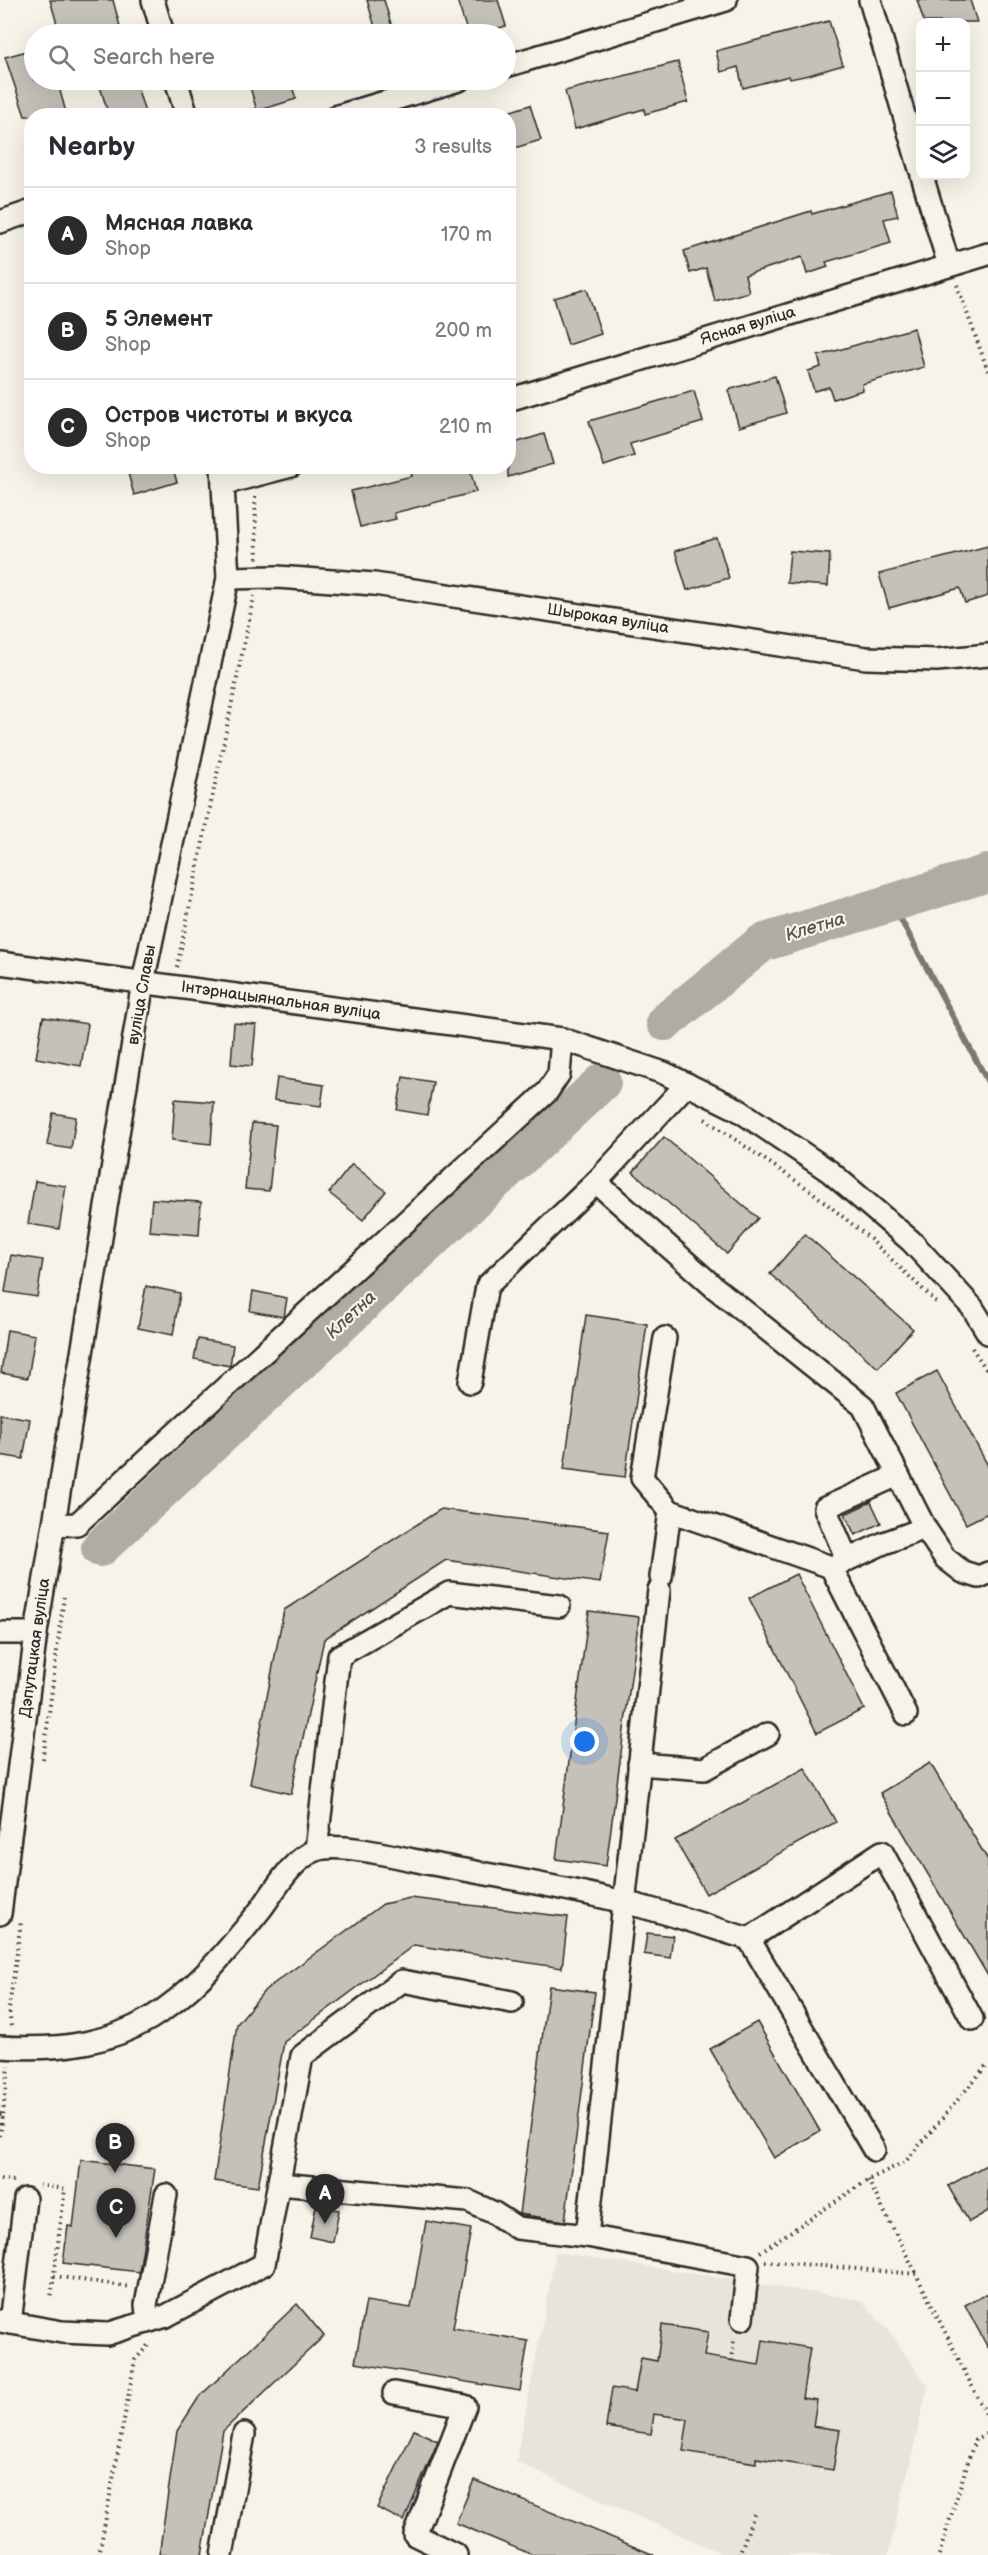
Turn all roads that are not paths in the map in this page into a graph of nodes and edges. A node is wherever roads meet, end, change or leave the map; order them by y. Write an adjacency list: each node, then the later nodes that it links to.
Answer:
1 (153, 0): 4 (street)
2 (726, 0): 5 (street)
3 (870, 0): 10 (street)
4 (161, 24)
5 (516, 63)
6 (179, 90): 8 (street)
7 (425, 90): 9 (street)
8 (185, 108)
9 (365, 108)
10 (916, 152)
11 (923, 180): 15 (street)
12 (24, 214): 13 (street)
13 (0, 222)
14 (988, 254): 15 (street, Ясная вуліца)
15 (949, 265): 16 (street, Ясная вуліца)
16 (516, 398)
17 (266, 474): 18 (street)
18 (223, 475): 19 (street, вуліца Славы)
19 (228, 578): 20 (street, Шырокая вуліца); 22 (street, вуліца Славы)
20 (988, 655)
21 (0, 963): 22 (street, Інтэрнацыянальная вуліца)
22 (143, 982): 23 (street, Інтэрнацыянальная вуліца); 31 (street, вуліца Славы)
23 (562, 1039): 24 (street, Інтэрнацыянальная вуліца); 31 (street)
24 (681, 1092): 25 (street); 26 (street, Інтэрнацыянальная вуліца)
25 (596, 1182): 28 (street); 29 (street)
26 (988, 1333)
27 (665, 1338): 30 (street)
28 (470, 1382)
29 (898, 1475): 32 (street); 33 (street)
30 (670, 1511): 33 (street); 40 (street)
31 (54, 1525): 37 (street, Дэпутацкая вуліца)
32 (925, 1528): 33 (street); 34 (street)
33 (839, 1563): 38 (street)
34 (988, 1573)
35 (559, 1606): 41 (street)
36 (0, 1633): 37 (street)
37 (36, 1633): 43 (street, Дэпутацкая вуліца)
38 (906, 1714)
39 (768, 1734): 40 (street)
40 (639, 1764): 42 (street)
41 (316, 1850): 42 (street); 47 (street)
42 (623, 1902): 44 (street); 52 (street)
43 (0, 1914)
44 (749, 1939): 46 (street); 48 (street)
45 (513, 2002): 49 (street)
46 (972, 2019)
47 (0, 2047)
48 (874, 2150)
49 (279, 2184): 52 (street); 53 (street)
50 (26, 2188): 54 (street)
51 (166, 2195): 53 (street)
52 (587, 2236): 55 (street)
53 (157, 2319): 54 (street)
54 (5, 2322)
55 (739, 2323)
56 (394, 2393): 59 (street)
57 (244, 2434): 58 (street)
58 (222, 2555)
59 (456, 2555)

